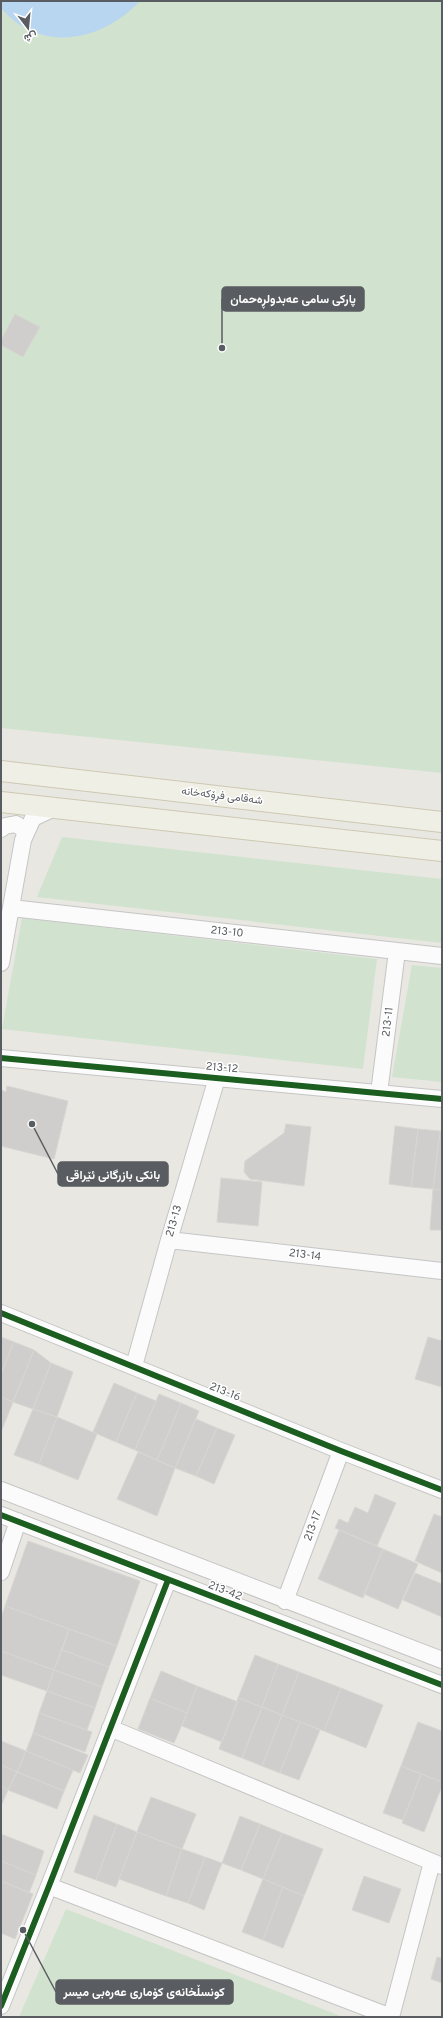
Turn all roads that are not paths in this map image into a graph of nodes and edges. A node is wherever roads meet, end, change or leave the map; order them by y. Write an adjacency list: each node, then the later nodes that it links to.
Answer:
1 (1, 771): 4 (main road, شەقامی فڕۆکەخانە)
2 (1, 802): 3 (main road)
3 (54, 808): 6 (street); 7 (main road)
4 (442, 822)
5 (1, 829): 6 (street)
6 (25, 835): 8 (street)
7 (442, 851)
8 (11, 908): 9 (street, 213-10); 11 (street)
9 (397, 951): 10 (street, 213-10); 14 (street, 213-11)
10 (442, 956)
11 (1, 963)
12 (1, 1058): 13 (street, 213-12)
13 (217, 1078): 14 (street, 213-12); 16 (street, 213-13)
14 (379, 1093): 15 (street, 213-12)
15 (442, 1099)
16 (169, 1240): 17 (street, 213-14); 19 (street, 213-13)
17 (442, 1271)
18 (1, 1313): 19 (street, 213-16)
19 (134, 1366): 20 (street, 213-16)
20 (341, 1451): 22 (street, 213-16); 27 (street, 213-17)
21 (1, 1490): 27 (street, 213-42)
22 (442, 1490)
23 (1, 1515): 24 (street, 213-42)
24 (18, 1521): 25 (street); 26 (street, 213-42)
25 (1, 1572)
26 (168, 1580): 29 (street, 213-42); 30 (street)
27 (285, 1601): 28 (street, 213-42)
28 (442, 1660)
29 (442, 1685)
30 (110, 1728): 31 (street); 32 (street)
31 (437, 1864): 34 (street)
32 (49, 1886): 33 (street); 34 (street)
33 (1, 2006)
34 (391, 2017)

